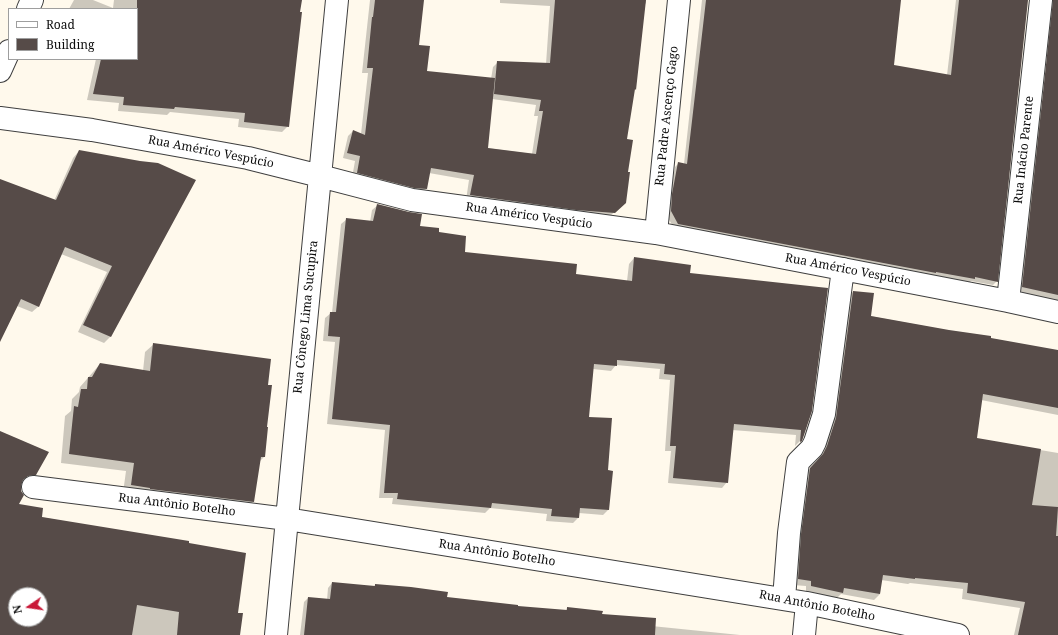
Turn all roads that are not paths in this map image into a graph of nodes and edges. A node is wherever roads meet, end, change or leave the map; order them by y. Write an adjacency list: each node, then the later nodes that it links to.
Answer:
1 (337, 0): 7 (street, Rua Cônego Lima Sucupira)
2 (679, 0): 8 (street, Rua Padre Ascenço Gago)
3 (1041, 0): 10 (street, Rua Inácio Parente)
4 (8, 53): 5 (street)
5 (0, 71)
6 (0, 118): 7 (street, Rua Américo Vespúcio)
7 (320, 176): 8 (street, Rua Américo Vespúcio); 13 (street, Rua Cônego Lima Sucupira)
8 (656, 233): 9 (street, Rua Américo Vespúcio)
9 (843, 269): 10 (street, Rua Américo Vespúcio); 14 (street)
10 (1008, 301): 11 (street, Rua Américo Vespúcio)
11 (1058, 312)
12 (34, 487): 13 (street, Rua Antônio Botelho)
13 (286, 519): 14 (street, Rua Antônio Botelho); 16 (street, Rua Cônego Lima Sucupira)
14 (784, 599): 15 (street, Rua Antônio Botelho)
15 (807, 603): 17 (street); 18 (street, Rua Antônio Botelho)
16 (276, 635)
17 (804, 635)
18 (958, 635)

